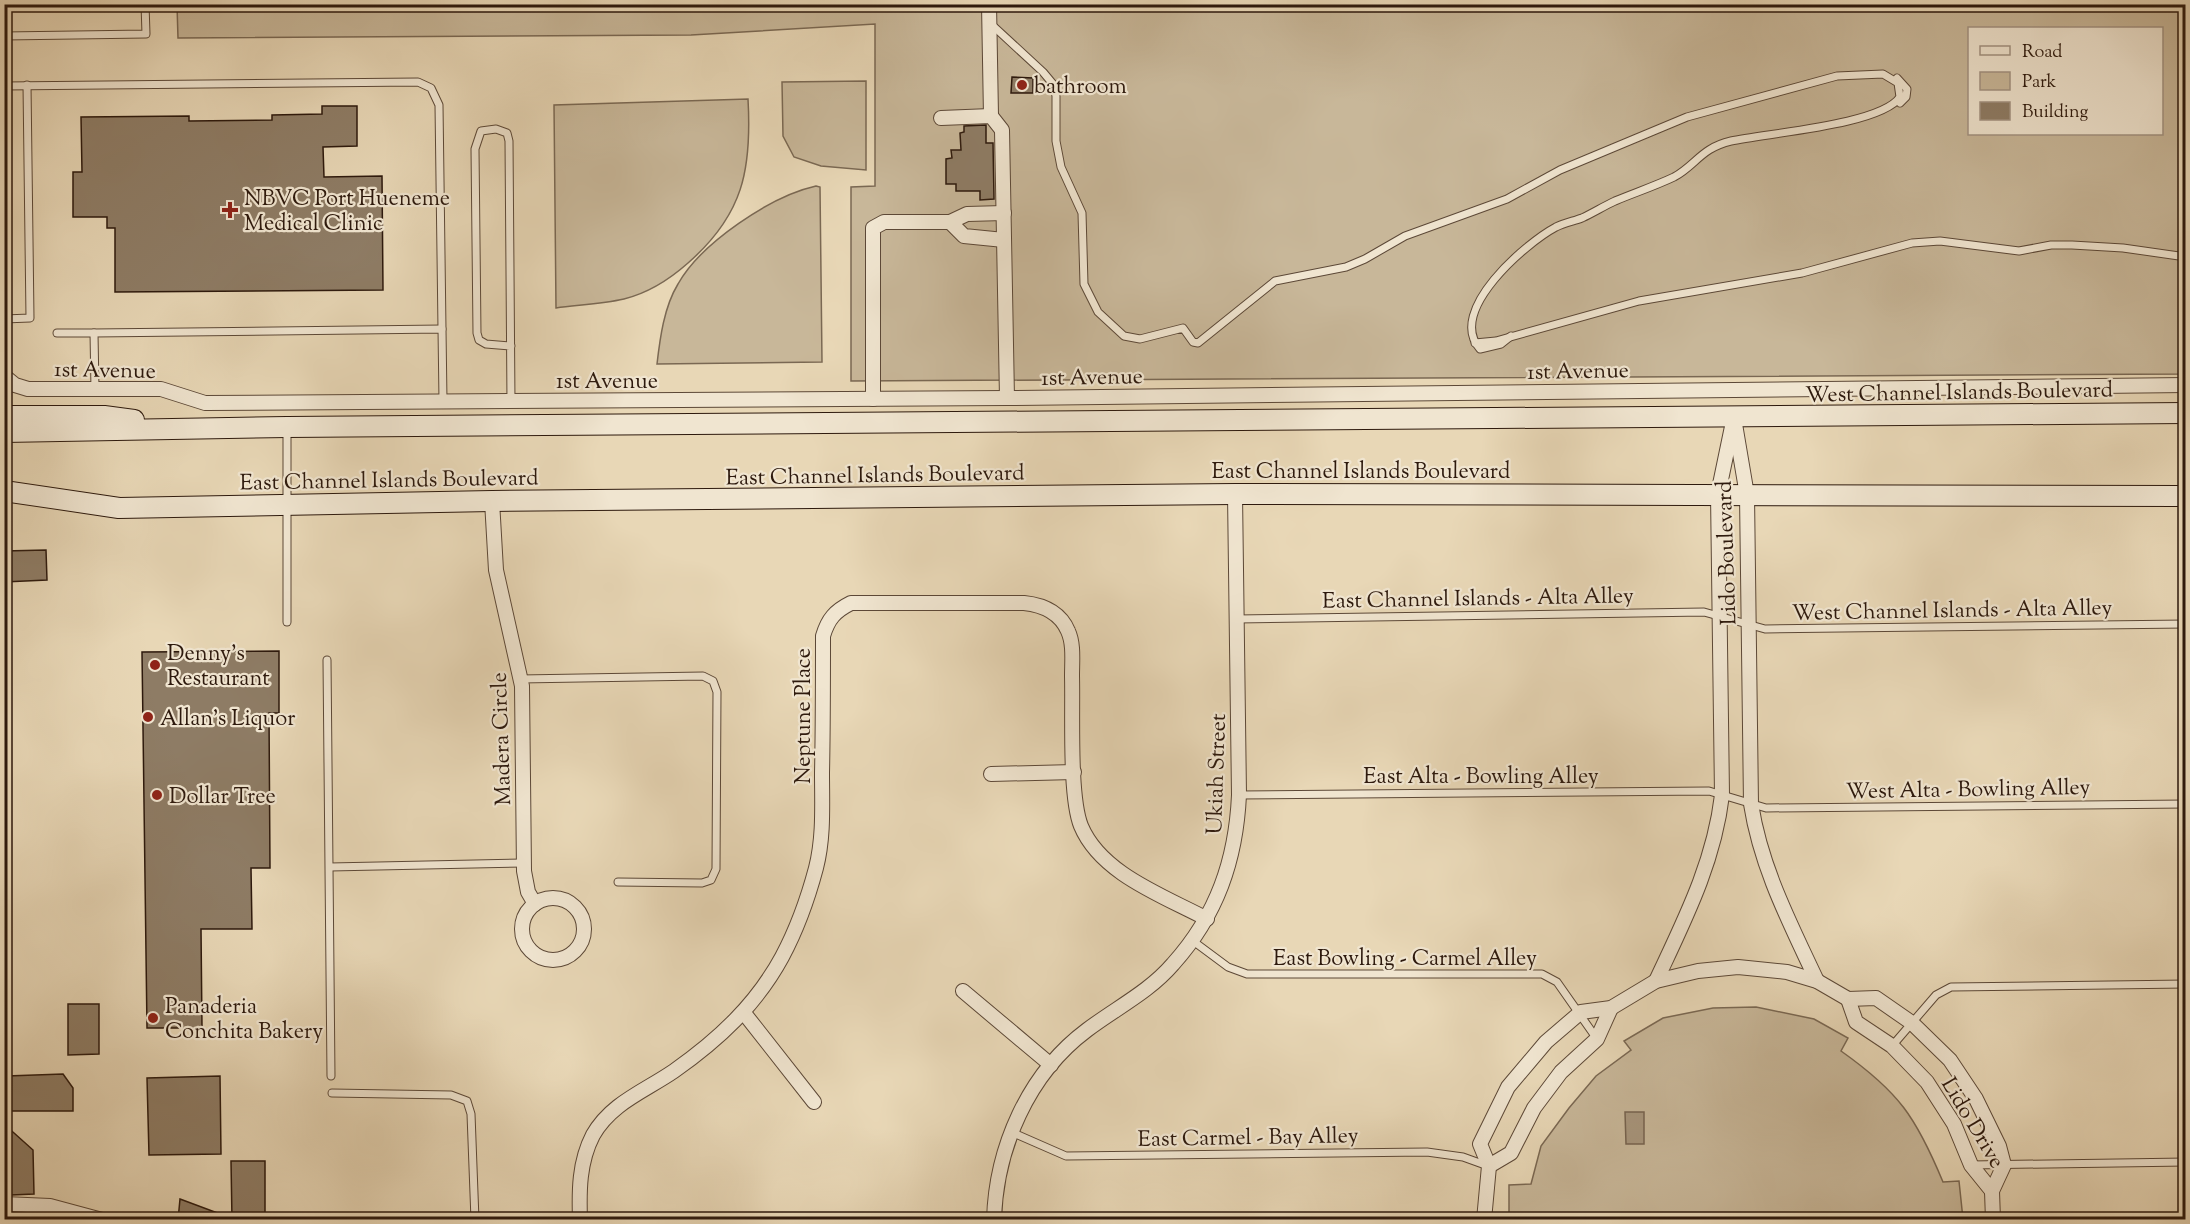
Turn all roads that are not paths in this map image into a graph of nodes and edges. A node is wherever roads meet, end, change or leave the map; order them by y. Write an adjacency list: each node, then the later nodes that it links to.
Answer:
1 (145, 4): 4 (lane)
2 (989, 4): 3 (street)
3 (989, 23): 7 (street); 12 (lane)
4 (4, 36)
5 (27, 85): 6 (lane); 13 (lane); 14 (lane)
6 (4, 86)
7 (991, 116): 8 (street); 9 (street)
8 (941, 118)
9 (1004, 213): 10 (street); 11 (street)
10 (950, 222): 11 (street); 22 (street)
11 (1004, 240): 21 (street)
12 (2186, 257)
13 (4, 319)
14 (442, 329): 16 (lane); 24 (lane)
15 (57, 333): 16 (lane)
16 (94, 333): 20 (lane)
17 (511, 346): 17 (lane); 23 (lane)
18 (5, 377): 20 (street, 1st Avenue)
19 (2186, 385): 21 (street, 1st Avenue)
20 (95, 390): 24 (street, 1st Avenue)
21 (1007, 398): 22 (street, 1st Avenue)
22 (873, 399): 23 (street, 1st Avenue)
23 (511, 402): 24 (street, 1st Avenue)
24 (443, 403)
25 (2186, 413): 27 (main road, West Channel Islands Boulevard)
26 (4, 416): 29 (main road)
27 (1734, 417): 28 (main road); 33 (street, Lido Boulevard); 34 (street, Lido Boulevard)
28 (287, 428): 29 (main road); 37 (lane)
29 (196, 429): 30 (main road)
30 (4, 432)
31 (4, 491): 37 (main road, East Channel Islands Boulevard)
32 (1235, 494): 33 (main road, East Channel Islands Boulevard); 36 (main road, East Channel Islands Boulevard); 39 (street, Ukiah Street)
33 (1718, 494): 34 (main road, East Channel Islands Boulevard); 38 (street, Lido Boulevard)
34 (1747, 495): 35 (main road); 42 (street, Lido Boulevard)
35 (2186, 496)
36 (492, 501): 37 (main road, East Channel Islands Boulevard); 44 (street, Madera Circle)
37 (287, 504): 40 (lane)
38 (1720, 616): 39 (lane, East Channel Islands - Alta Alley); 42 (lane, West Channel Islands - Alta Alley); 48 (street, Lido Boulevard)
39 (1237, 619): 47 (street, Ukiah Street)
40 (287, 622)
41 (2186, 624): 42 (lane, West Channel Islands - Alta Alley)
42 (1748, 625): 49 (street, Lido Boulevard)
43 (327, 660): 52 (lane)
44 (520, 679): 51 (street, Madera Circle); 53 (lane)
45 (1074, 772): 46 (street); 55 (street, Neptune Place); 64 (street, Neptune Place)
46 (991, 774)
47 (1239, 795): 48 (lane, East Alta - Bowling Alley); 55 (street, Ukiah Street)
48 (1722, 795): 49 (lane, East Alta - Bowling Alley); 57 (street, Lido Boulevard)
49 (1751, 804): 50 (lane, West Alta - Bowling Alley); 58 (street, Lido Boulevard)
50 (2186, 804)
51 (524, 863): 52 (lane); 54 (street, Madera Circle)
52 (330, 867): 69 (lane)
53 (618, 882)
54 (536, 904): 54 (street)
55 (1207, 919): 56 (street, Ukiah Street)
56 (1193, 940): 63 (lane, East Bowling - Carmel Alley); 68 (street, Ukiah Street)
57 (1656, 981): 58 (street); 62 (street)
58 (1817, 981): 61 (street, Lido Drive)
59 (2186, 984): 65 (lane)
60 (963, 991): 68 (street)
61 (1848, 999): 65 (street, Lido Drive); 67 (street, Lido Drive)
62 (1611, 1008): 63 (street); 66 (street)
63 (1581, 1012): 66 (lane, East Bowling - Carmel Alley); 76 (street)
64 (744, 1013): 71 (street); 81 (street, Neptune Place)
65 (1912, 1023): 67 (lane); 75 (street, Lido Drive)
66 (1597, 1039): 76 (street)
67 (1892, 1046): 74 (street, Lido Drive)
68 (1051, 1065): 72 (street, Ukiah Street)
69 (331, 1076)
70 (332, 1093): 80 (lane)
71 (814, 1102)
72 (1011, 1132): 76 (lane, East Carmel - Bay Alley); 82 (street, Ukiah Street)
73 (2186, 1162): 75 (lane)
74 (1971, 1165): 75 (lane); 77 (street, Lido Drive)
75 (2004, 1165): 77 (street, Lido Drive)
76 (1489, 1166): 83 (street)
77 (1992, 1191): 84 (street, Lido Drive)
78 (4, 1204): 79 (street)
79 (102, 1220)
80 (475, 1220)
81 (580, 1220)
82 (994, 1220)
83 (1484, 1220)
84 (1993, 1220)

